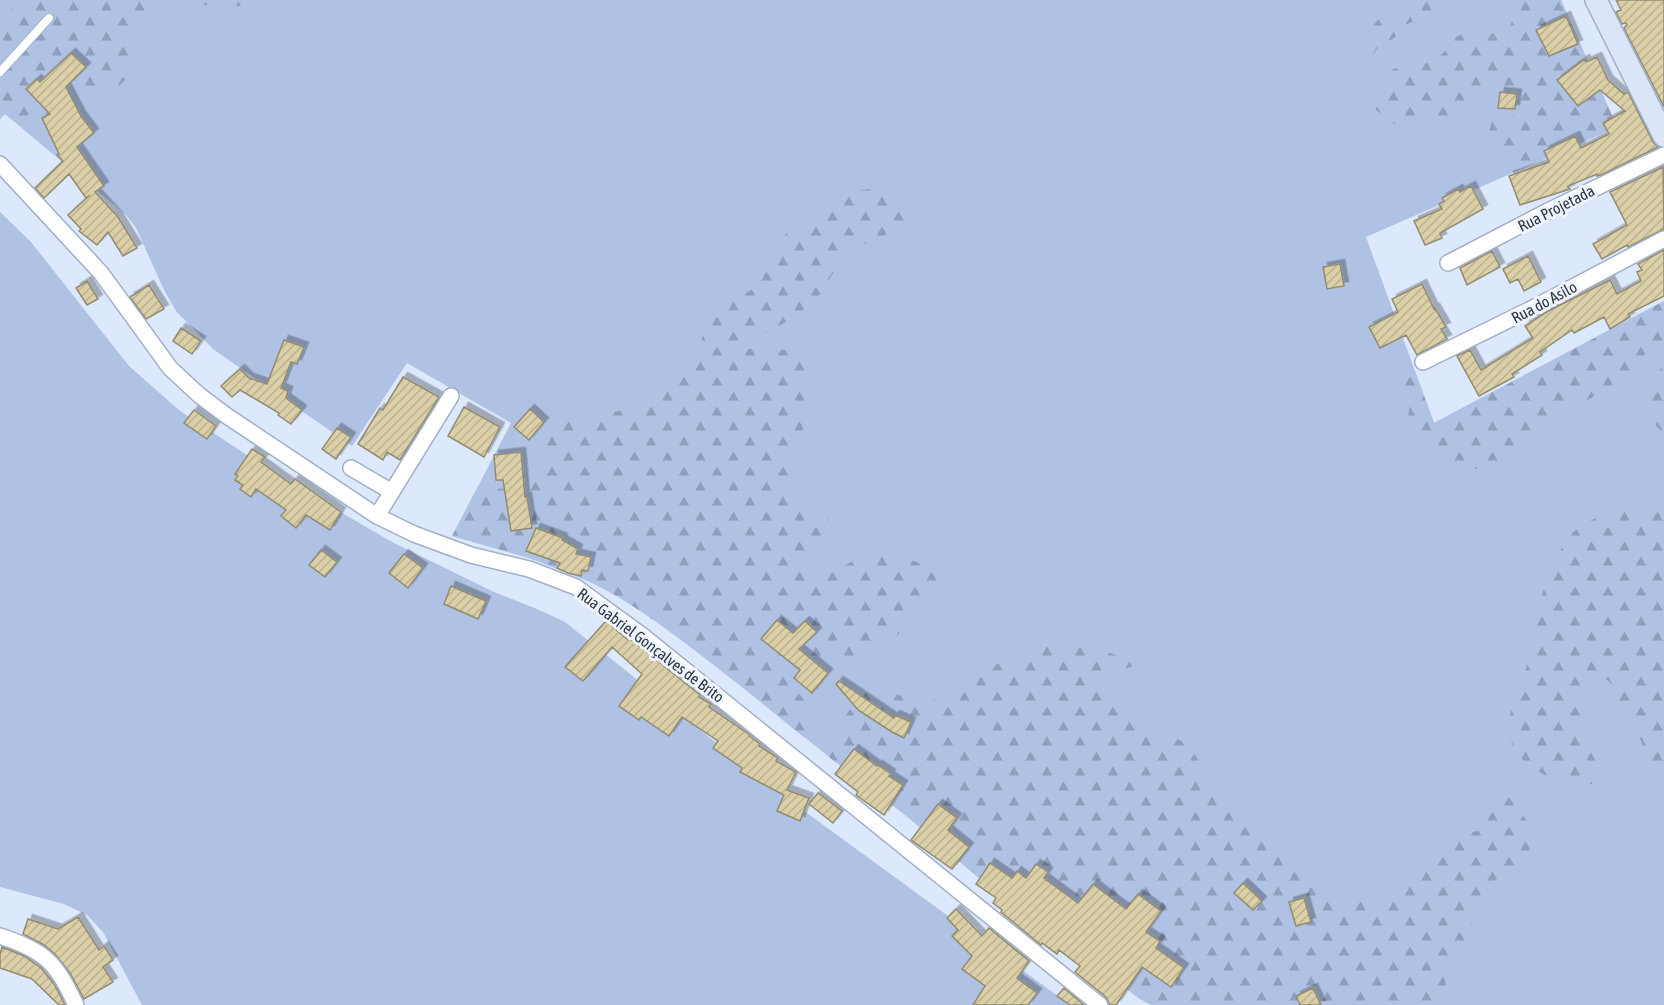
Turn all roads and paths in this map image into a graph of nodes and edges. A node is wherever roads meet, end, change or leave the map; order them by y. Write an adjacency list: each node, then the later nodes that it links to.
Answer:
1 (1596, 0): 4 (street)
2 (49, 18): 3 (lane)
3 (0, 72)
4 (1664, 136)
5 (1664, 155): 8 (street, Rua Projetada)
6 (0, 164): 13 (street, Rua Gabriel Gonçalves de Brito)
7 (1664, 239): 9 (street, Rua do Asilo)
8 (1448, 263)
9 (1423, 362)
10 (451, 396): 12 (street)
11 (351, 468): 12 (street)
12 (392, 492): 13 (street)
13 (377, 516): 16 (street, Rua Gabriel Gonçalves de Brito)
14 (0, 936): 15 (street)
15 (76, 1005)
16 (1100, 1005)

